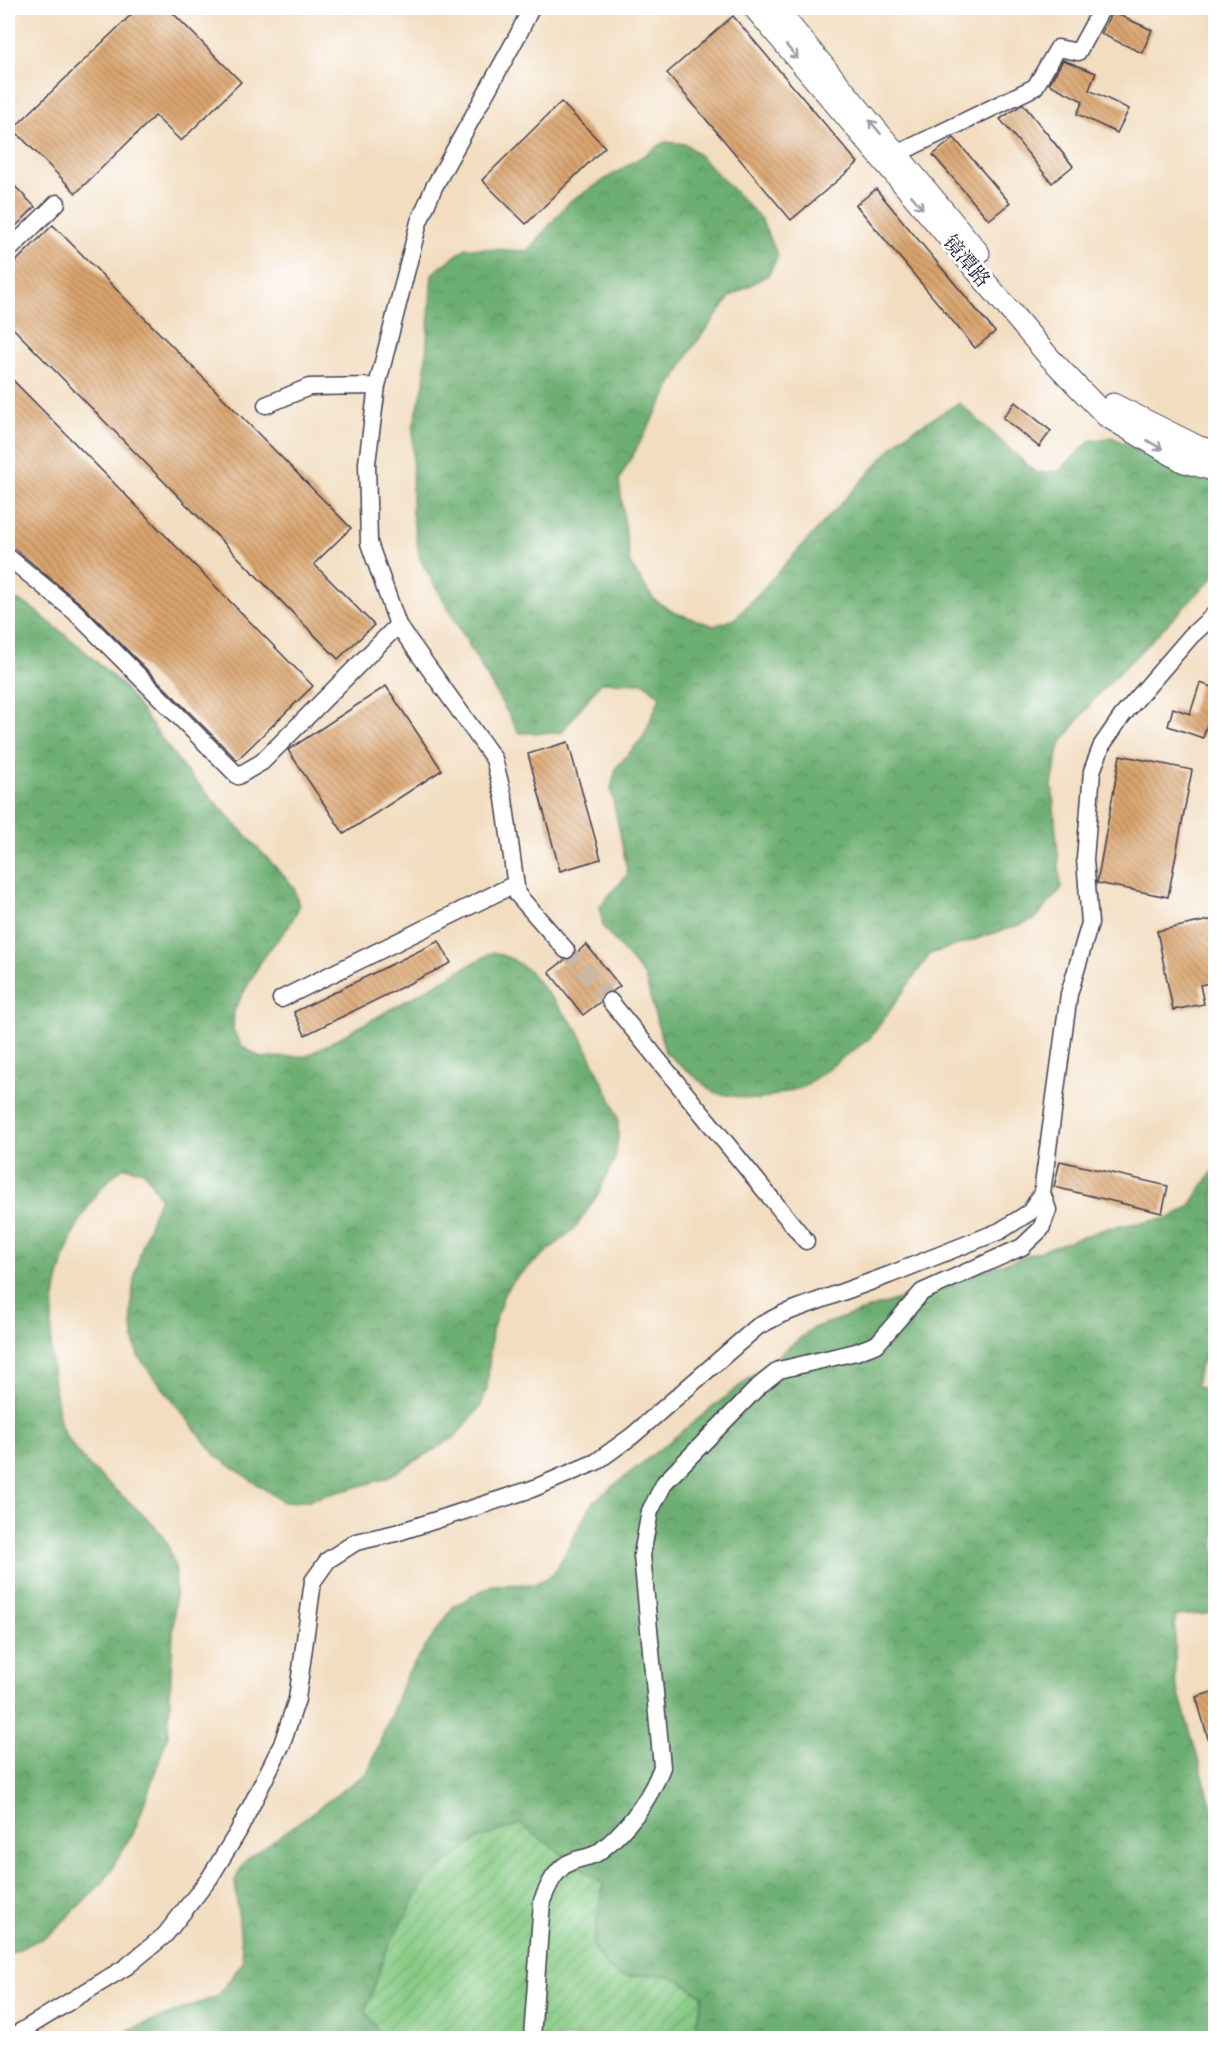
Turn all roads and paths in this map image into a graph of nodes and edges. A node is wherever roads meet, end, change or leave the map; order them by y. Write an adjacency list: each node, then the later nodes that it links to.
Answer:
1 (531, 8): 8 (street)
2 (754, 8): 11 (main road, 镜潭路, one-way to 11)
3 (776, 8): 5 (main road, 镜潭路, one-way to 3)
4 (1102, 8): 5 (street)
5 (897, 154): 10 (main road, 镜潭路)
6 (57, 203): 7 (street)
7 (8, 251)
8 (377, 386): 9 (street); 14 (street)
9 (266, 405)
10 (1215, 451)
11 (1215, 471)
12 (8, 557): 14 (street)
13 (1215, 614): 19 (street)
14 (398, 626): 15 (street)
15 (515, 884): 16 (street); 17 (street)
16 (566, 950)
17 (281, 999)
18 (610, 1001): 20 (street)
19 (1042, 1192): 21 (street); 22 (street)
20 (806, 1241)
21 (10, 2038)
22 (532, 2038)

